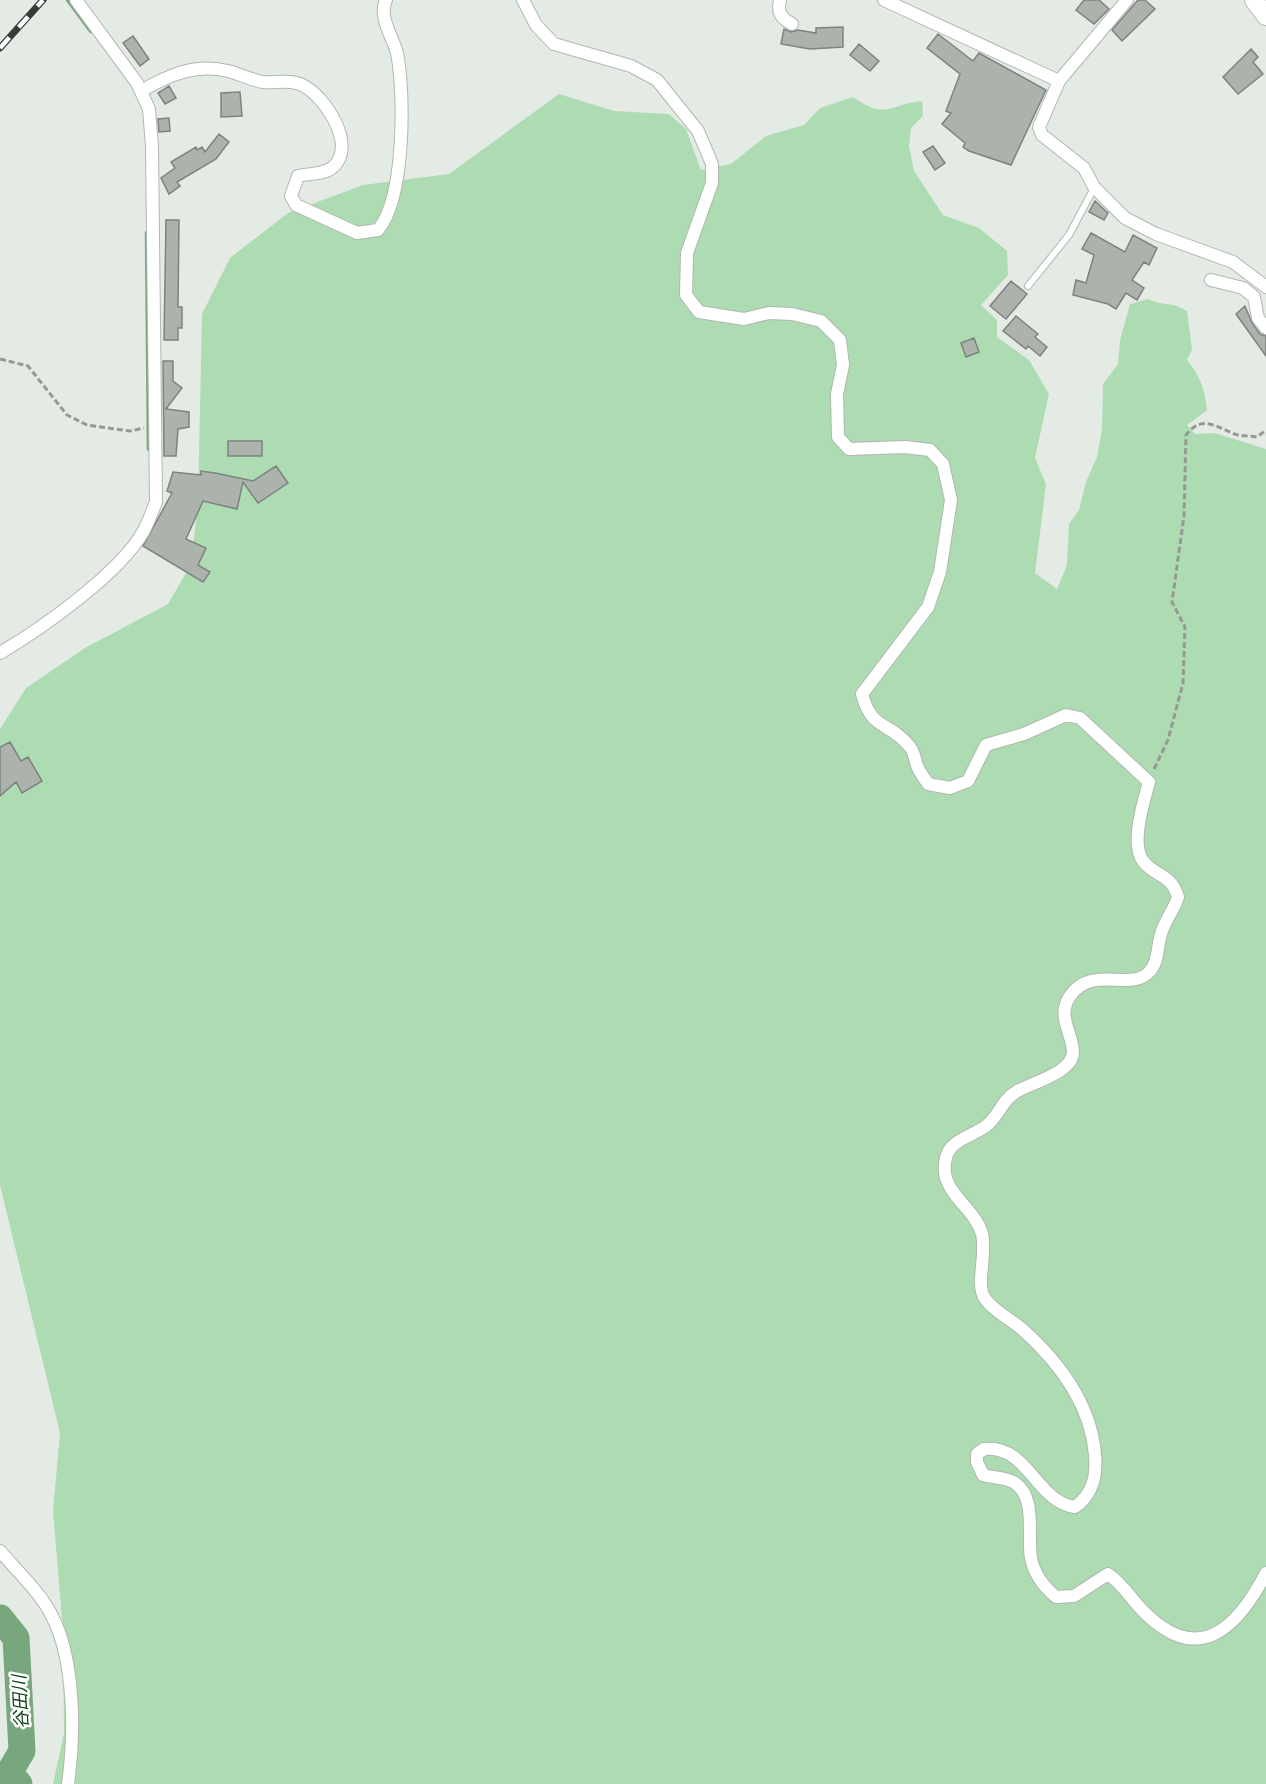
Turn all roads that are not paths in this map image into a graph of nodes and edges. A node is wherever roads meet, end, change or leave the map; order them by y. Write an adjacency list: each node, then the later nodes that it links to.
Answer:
1 (76, 0): 11 (street)
2 (386, 0): 11 (street)
3 (523, 0): 19 (street)
4 (780, 0): 9 (street)
5 (884, 0): 10 (street)
6 (1127, 0): 10 (street)
7 (1254, 0): 8 (main road)
8 (1266, 16)
9 (792, 24)
10 (1059, 81): 12 (street)
11 (141, 91): 17 (street)
12 (1094, 188): 14 (lane); 15 (street)
13 (1211, 280): 16 (street)
14 (1028, 286)
15 (1266, 287)
16 (1266, 328)
17 (0, 653)
18 (0, 1551): 20 (street)
19 (1266, 1574)
20 (68, 1784)

